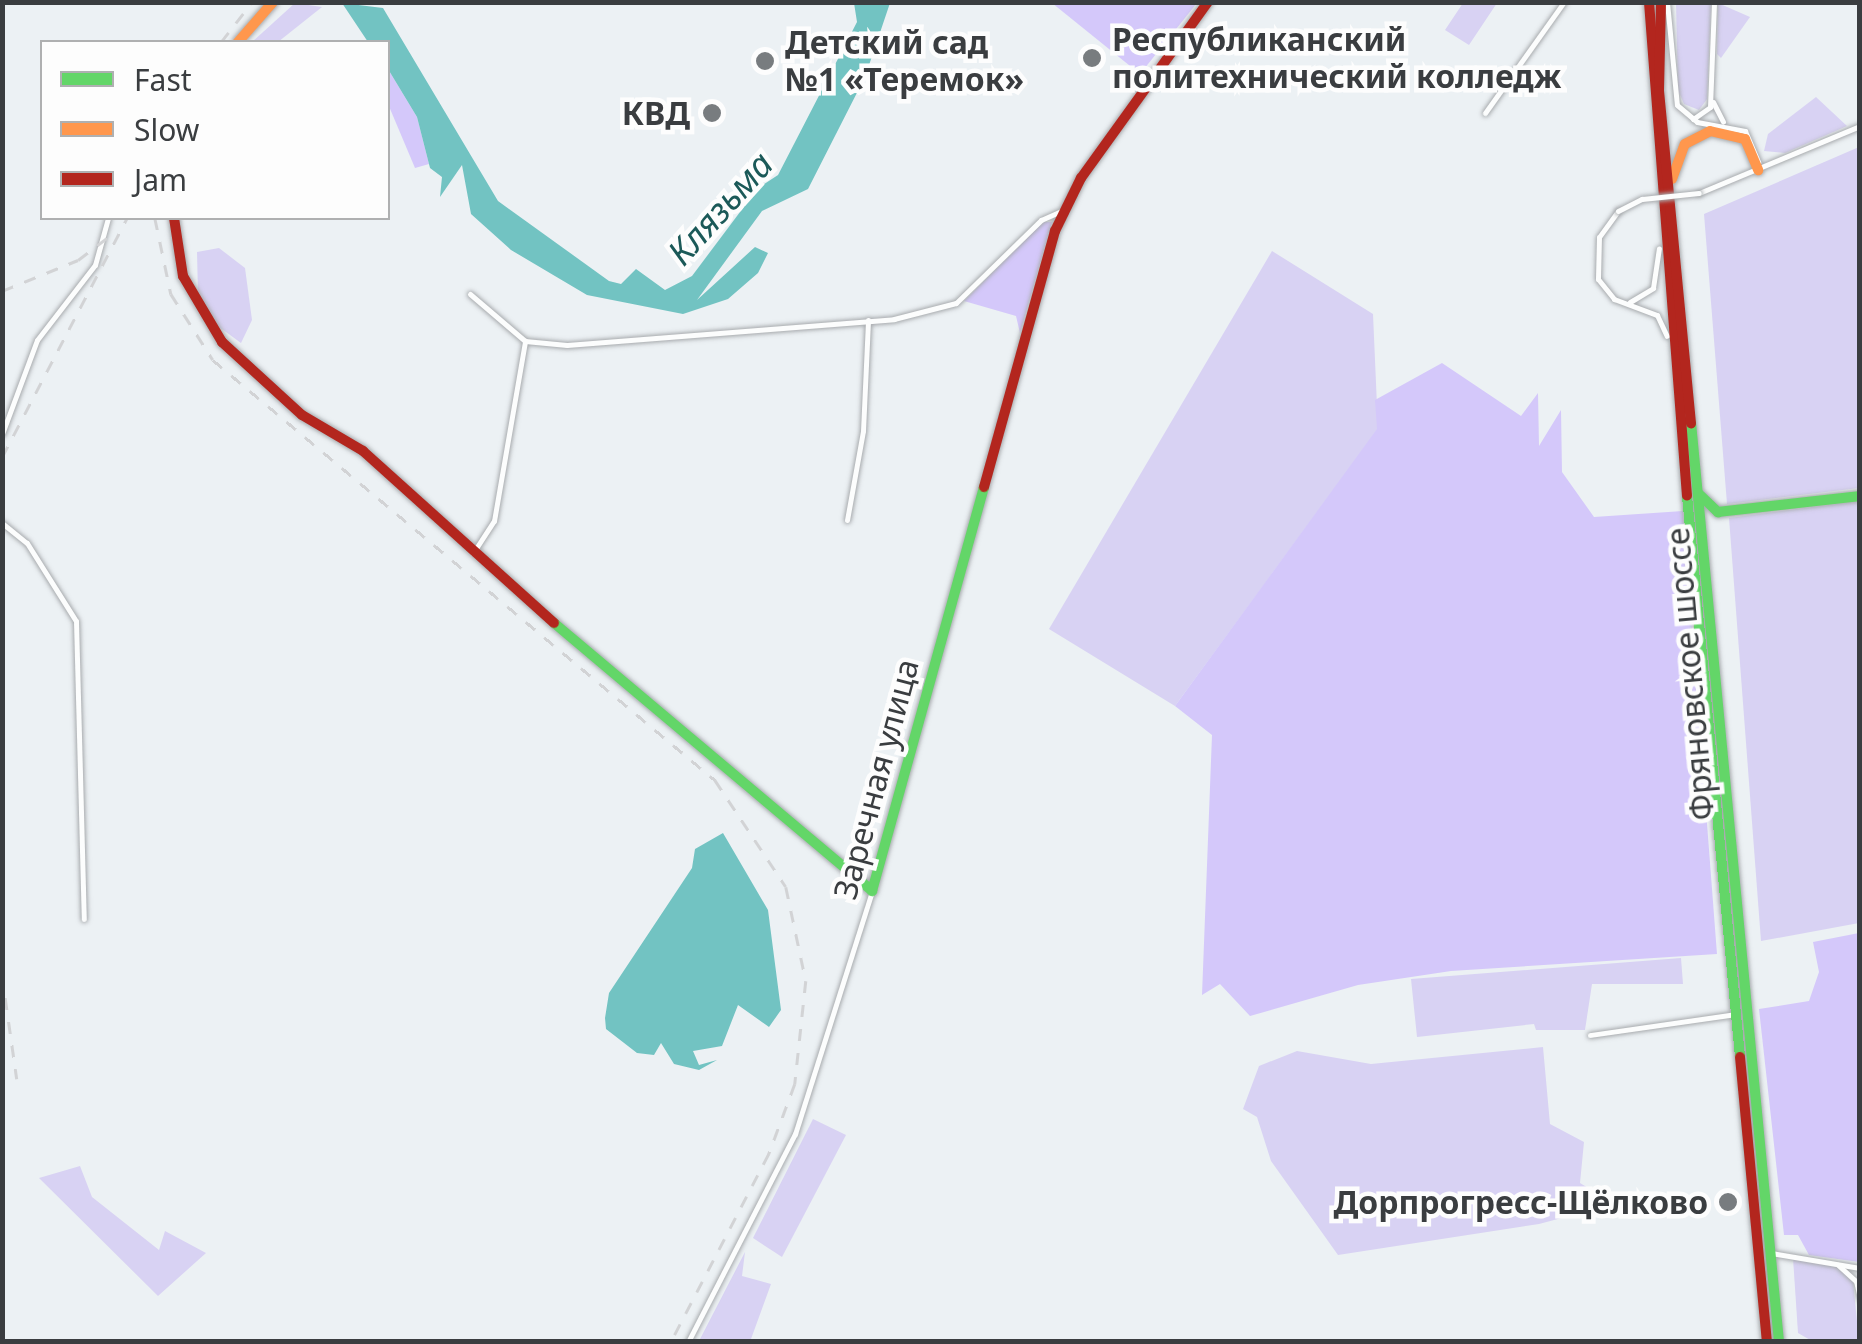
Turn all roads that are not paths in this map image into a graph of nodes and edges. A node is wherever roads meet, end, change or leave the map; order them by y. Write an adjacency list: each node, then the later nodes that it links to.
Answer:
1 (272, 2): 7 (main road)
2 (1208, 2): 15 (main road, Заречная улица)
3 (1564, 2): 9 (street)
4 (1649, 2): 14 (main road, Фряновское шоссе)
5 (1664, 2): 10 (street); 14 (main road, Фряновское шоссе)
6 (1714, 2): 8 (street)
7 (240, 40)
8 (1712, 94): 10 (street); 11 (street)
9 (1485, 113)
10 (1686, 116): 11 (street)
11 (1724, 122): 13 (street)
12 (1860, 126): 13 (street)
13 (1758, 170): 14 (main road); 19 (street, bridge)
14 (1665, 207): 19 (street); 22 (main road, Фряновское шоссе); 24 (main road, Фряновское шоссе)
15 (1063, 210): 20 (street, Заречная улица); 31 (main road, Заречная улица)
16 (107, 220): 23 (street)
17 (174, 220): 30 (main road)
18 (470, 294): 21 (street)
19 (1622, 302): 22 (street)
20 (868, 320): 21 (street, Заречная улица); 27 (street)
21 (525, 340): 30 (street)
22 (1674, 369): 33 (main road, Фряновское шоссе)
23 (2, 434)
24 (1698, 492): 26 (main road); 29 (main road, Фряновское шоссе)
25 (1860, 496): 26 (main road)
26 (1718, 512): 29 (main road)
27 (847, 520)
28 (2, 523): 32 (street)
29 (1702, 526): 35 (main road, Фряновское шоссе)
30 (473, 553): 31 (main road)
31 (872, 891): 39 (street, Заречная улица)
32 (84, 919)
33 (1736, 1014): 34 (street); 40 (main road, Фряновское шоссе)
34 (1590, 1035)
35 (1771, 1253): 36 (street); 41 (main road, Фряновское шоссе)
36 (1838, 1265): 37 (street); 38 (street)
37 (1860, 1268)
38 (1860, 1299)
39 (688, 1342)
40 (1767, 1342)
41 (1779, 1342)

